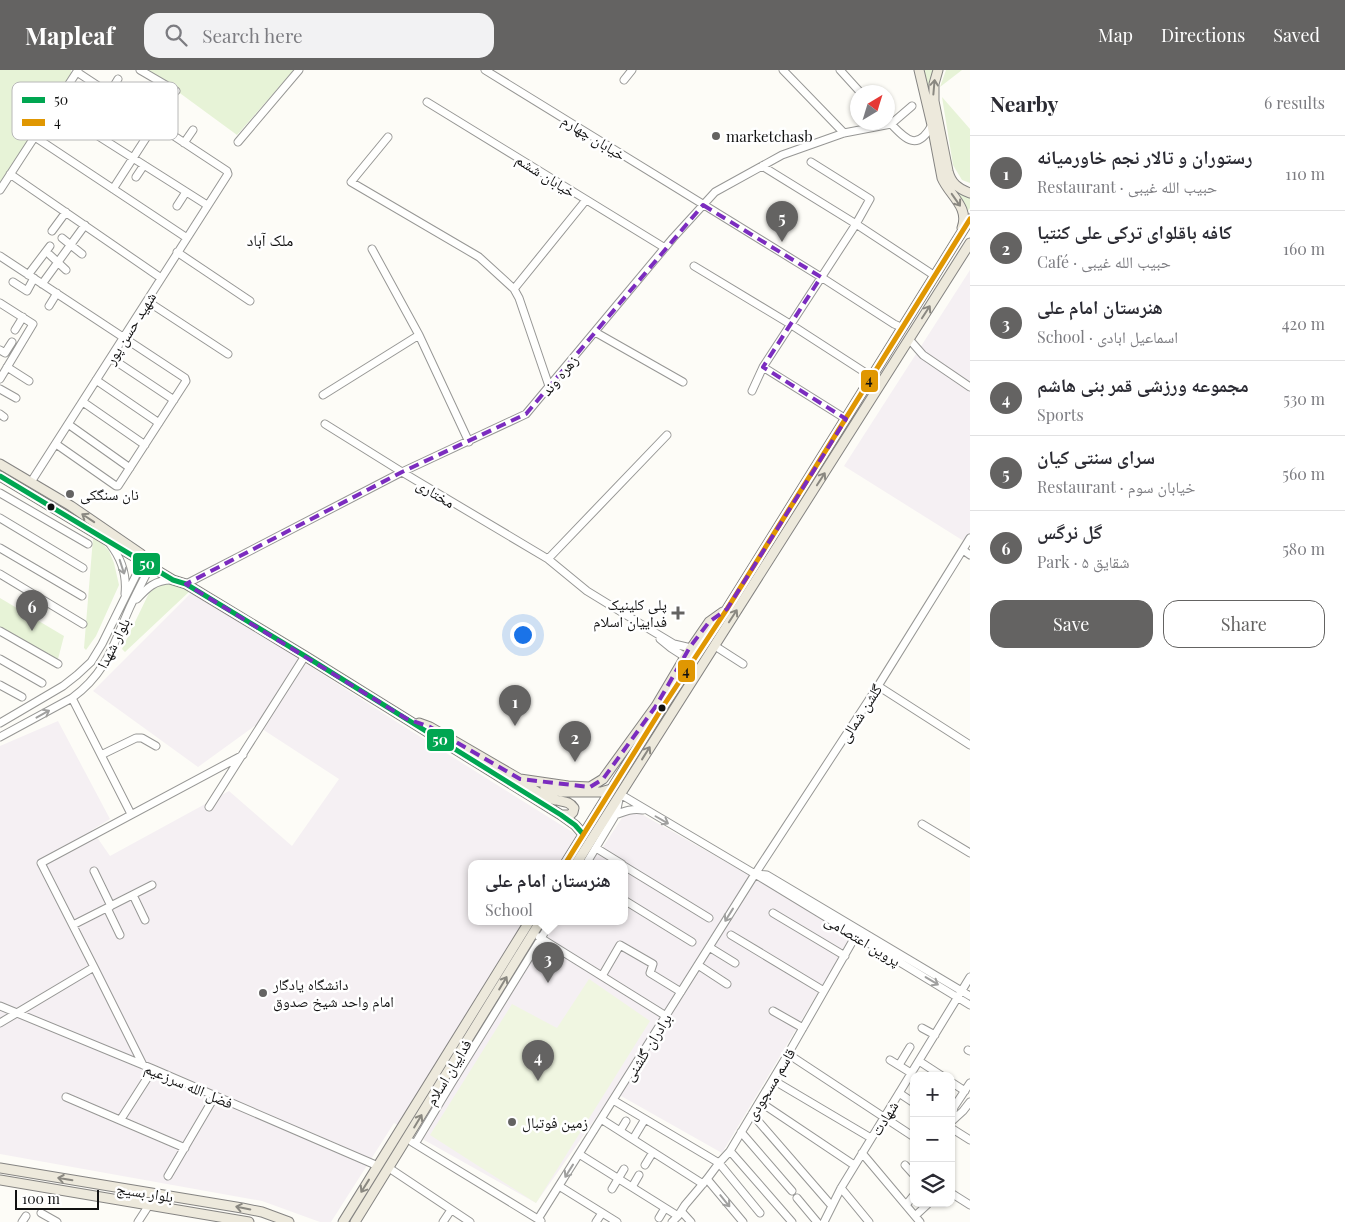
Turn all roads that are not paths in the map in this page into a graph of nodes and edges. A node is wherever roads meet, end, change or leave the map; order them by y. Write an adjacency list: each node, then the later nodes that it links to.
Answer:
1 (140, 70): 13 (street)
2 (299, 70): 29 (street)
3 (485, 70): 43 (street, خیابان چهارم)
4 (632, 70): 10 (street)
5 (783, 70): 22 (street)
6 (840, 70): 14 (street)
7 (919, 70): 18 (main road)
8 (938, 70): 40 (main road, one-way to 8)
9 (77, 71): 11 (street); 12 (street)
10 (624, 80)
11 (70, 82)
12 (92, 82)
13 (161, 82)
14 (854, 85)
15 (427, 102): 41 (street, خیابان ششم)
16 (912, 106): 17 (street)
17 (895, 118)
18 (932, 125): 19 (street); 50 (main road, one-way to 50)
19 (895, 128)
20 (193, 130): 30 (street)
21 (856, 130): 22 (street, زهره وند)
22 (844, 133): 34 (street, زهره وند)
23 (388, 137): 71 (street)
24 (33, 140): 35 (street)
25 (40, 140): 37 (street)
26 (105, 140): 31 (street)
27 (145, 140): 31 (street)
28 (178, 140): 30 (street)
29 (238, 142)
30 (184, 144): 42 (street, شهید حسن پور)
31 (133, 158): 33 (street); 37 (street)
32 (811, 162): 47 (street)
33 (144, 165): 36 (street); 39 (street)
34 (762, 166): 43 (street, زهره وند); 47 (street)
35 (10, 174): 38 (street); 45 (street)
36 (136, 177)
37 (113, 189): 52 (street)
38 (0, 190)
39 (186, 192): 42 (street); 44 (street)
40 (970, 193)
41 (586, 200): 56 (street, خیابان ششم); 71 (street)
42 (207, 205): 52 (street, شهید حسن پور)
43 (703, 205): 56 (street, زهره وند); 67 (street, خیابان چهارم)
44 (177, 206)
45 (66, 212): 48 (street); 49 (street)
46 (970, 219): 50 (main road)
47 (856, 224): 66 (street); 67 (street)
48 (85, 226): 54 (street); 68 (street)
49 (52, 231)
50 (959, 237): 66 (main road)
51 (62, 238): 54 (street)
52 (187, 238): 58 (street, شهید حسن پور)
53 (970, 243): 84 (main road, one-way to 53)
54 (70, 245): 59 (street); 62 (street)
55 (50, 246): 65 (street)
56 (665, 248): 81 (street, زهره وند)
57 (372, 250): 82 (street)
58 (178, 252): 68 (street, شهید حسن پور); 74 (street)
59 (82, 254)
60 (0, 256): 65 (street)
61 (50, 256): 62 (street)
62 (58, 262): 64 (street); 70 (street)
63 (694, 266): 78 (street)
64 (66, 270)
65 (31, 276): 69 (street); 70 (street)
66 (935, 276): 79 (main road)
67 (821, 277): 78 (street); 79 (street, خیابان چهارم)
68 (162, 278): 73 (street, شهید حسن پور)
69 (13, 282)
70 (42, 284): 72 (street)
71 (514, 289): 96 (street)
72 (57, 293): 76 (street); 83 (street)
73 (147, 301): 83 (street, شهید حسن پور); 87 (street)
74 (250, 301)
75 (0, 303): 77 (street)
76 (49, 306)
77 (23, 317): 80 (street); 90 (street)
78 (790, 324): 89 (street); 91 (street)
79 (903, 328): 91 (main road)
80 (14, 330)
81 (595, 332): 95 (street); 96 (street, زهره وند)
82 (419, 335): 100 (street); 109 (street)
83 (123, 337): 88 (street, شهید حسن پور); 102 (street)
84 (909, 339): 97 (street); 140 (main road, one-way to 84)
85 (12, 342): 86 (street)
86 (2, 351)
87 (228, 354)
88 (111, 358): 93 (street, شهید حسن پور); 102 (street)
89 (763, 367): 99 (street); 104 (street)
90 (7, 368): 92 (street); 94 (street)
91 (872, 377): 104 (main road)
92 (0, 379)
93 (96, 380): 103 (street, شهید حسن پور); 105 (street)
94 (29, 381)
95 (683, 382)
96 (549, 386): 109 (street, زهره وند)
97 (970, 387)
98 (0, 389): 101 (street)
99 (752, 391)
100 (323, 395)
101 (16, 398)
102 (174, 400): 105 (street)
103 (83, 402): 106 (street, شهید حسن پور); 111 (street)
104 (846, 419): 136 (main road)
105 (159, 423): 111 (street)
106 (68, 424): 110 (street, شهید حسن پور); 113 (street)
107 (326, 424): 114 (street, مختاری)
108 (667, 436): 127 (street)
109 (469, 442): 114 (street, زهره وند)
110 (56, 444): 113 (street); 116 (street, شهید حسن پور)
111 (145, 445): 113 (street)
112 (0, 464): 116 (main road)
113 (130, 468)
114 (402, 472): 127 (street, مختاری); 132 (street, زهره وند)
115 (1, 479): 119 (main road)
116 (31, 482): 118 (main road)
117 (0, 493): 123 (street)
118 (70, 506): 119 (main road); 128 (main road, one-way to 118)
119 (65, 515): 122 (main road)
120 (0, 518): 129 (street)
121 (970, 538): 125 (street, گلشن شمالی)
122 (106, 539): 128 (main road); 134 (street, one-way to 134)
123 (88, 544)
124 (0, 548): 133 (street)
125 (963, 550): 126 (street); 149 (street, گلشن شمالی)
126 (970, 555)
127 (548, 559): 138 (street, مختاری)
128 (148, 561): 131 (main road); 132 (main road); 134 (street, بلوار شهدا); 135 (street, بلوار شهدا)
129 (83, 568)
130 (0, 574): 137 (street)
131 (173, 580): 132 (main road); 135 (street)
132 (186, 584): 142 (main road)
133 (82, 596)
134 (125, 599): 153 (street, بلوار شهدا)
135 (130, 607): 151 (street, بلوار شهدا)
136 (727, 609): 141 (main road); 160 (main road)
137 (83, 624)
138 (649, 629): 141 (street, مختاری); 143 (street, مختاری)
139 (0, 631): 145 (street)
140 (714, 646): 146 (street); 161 (main road, one-way to 140)
141 (691, 648): 143 (main road)
142 (305, 656): 152 (main road); 158 (street)
143 (685, 657): 159 (main road)
144 (0, 659): 147 (street)
145 (58, 664)
146 (743, 664)
147 (42, 683)
148 (0, 685): 150 (street)
149 (878, 686): 155 (street); 178 (street, گلشن شمالی)
150 (22, 697)
151 (72, 698): 154 (street, بلوار شهدا, one-way to 151); 157 (street)
152 (407, 719): 159 (main road); 166 (main road)
153 (0, 723)
154 (0, 737)
155 (970, 745)
156 (156, 746): 157 (street)
157 (101, 755): 164 (street)
158 (243, 755): 162 (street); 164 (street)
159 (520, 779): 160 (main road); 166 (main road)
160 (611, 789): 161 (main road); 169 (main road)
161 (620, 794): 163 (street, پروین اعتصامی); 165 (street); 167 (main road)
162 (209, 808)
163 (646, 810): 165 (street); 178 (street, پروین اعتصامی, one-way to 178)
164 (131, 814): 186 (street)
165 (616, 814): 167 (street); 170 (street)
166 (561, 815): 169 (main road)
167 (604, 821): 173 (main road)
168 (922, 824): 171 (street)
169 (583, 834): 172 (main road)
170 (596, 848): 174 (street); 175 (street)
171 (970, 853)
172 (567, 860)
173 (579, 860)
174 (588, 860)
175 (613, 860)
176 (628, 869): 184 (street)
177 (94, 871): 182 (street)
178 (756, 874): 190 (street, پروین اعتصامی); 195 (street, برادران گلشنی, one-way to 195)
179 (152, 886): 180 (street)
180 (133, 895): 182 (street); 185 (street)
181 (628, 902): 194 (street)
182 (109, 907): 186 (street); 191 (street)
183 (773, 913): 196 (street)
184 (709, 918)
185 (145, 920)
186 (73, 925): 199 (street)
187 (527, 925): 263 (main road, فداییان اسلام)
188 (539, 925): 193 (main road, فداییان اسلام)
189 (548, 925): 193 (street)
190 (857, 933): 196 (street, قاسم مسجودی); 205 (street, پروین اعتصامی)
191 (120, 935)
192 (731, 935): 203 (street)
193 (537, 936): 200 (street); 253 (main road, فداییان اسلام, one-way to 193)
194 (692, 942)
195 (710, 947): 197 (street); 198 (street, برادران گلشنی)
196 (844, 956): 203 (street, قاسم مسجودی)
197 (735, 962)
198 (698, 965): 202 (street); 204 (street, برادران گلشنی)
199 (94, 967): 210 (street); 220 (street)
200 (602, 976): 204 (street); 211 (street)
201 (970, 978): 205 (street, شهادت)
202 (727, 984)
203 (824, 991): 213 (street, قاسم مسجودی)
204 (681, 992): 211 (street, برادران گلشنی)
205 (960, 994): 206 (street, پروین اعتصامی); 207 (street, پروین اعتصامی); 215 (street, شهادت)
206 (970, 996)
207 (970, 1005)
208 (0, 1006): 210 (street, فضل الله سرزعیم)
209 (773, 1011): 213 (street)
210 (18, 1013): 212 (street); 220 (street, فضل الله سرزعیم)
211 (666, 1016): 234 (street, برادران گلشنی)
212 (0, 1023)
213 (803, 1028): 217 (street, قاسم مسجودی)
214 (922, 1028): 215 (street)
215 (935, 1035): 219 (street, شهادت)
216 (910, 1047): 221 (street)
217 (788, 1054): 227 (street, قاسم مسجودی); 239 (street)
218 (890, 1060): 221 (street)
219 (919, 1061): 224 (street, شهادت); 225 (street)
220 (143, 1065): 222 (street, فضل الله سرزعیم)
221 (899, 1065): 223 (street)
222 (153, 1069): 232 (street, فضل الله سرزعیم); 244 (street)
223 (910, 1072)
224 (913, 1072)
225 (936, 1072)
226 (910, 1076): 231 (street, شهادت)
227 (773, 1080): 236 (street, قاسم مسجودی); 250 (street)
228 (970, 1083): 230 (street)
229 (955, 1085): 230 (street)
230 (965, 1091): 240 (street)
231 (899, 1093): 235 (street); 239 (street, شهادت)
232 (215, 1096): 254 (street); 263 (street, فضل الله سرزعیم)
233 (66, 1097): 244 (street)
234 (613, 1100): 242 (street, برادران گلشنی); 243 (street)
235 (910, 1100)
236 (760, 1102): 238 (street, قاسم مسجودی); 261 (street)
237 (970, 1102): 241 (street)
238 (752, 1114): 248 (street, قاسم مسجودی); 282 (street)
239 (884, 1117): 249 (street); 250 (street, شهادت)
240 (952, 1117)
241 (955, 1118)
242 (601, 1119): 246 (street); 258 (street, برادران گلشنی)
243 (645, 1119): 251 (street); 259 (street)
244 (121, 1120): 254 (street)
245 (626, 1121): 246 (street)
246 (620, 1131): 251 (street)
247 (955, 1131): 252 (street)
248 (741, 1132): 255 (street, قاسم مسجودی); 277 (street)
249 (910, 1134)
250 (871, 1138): 257 (street, شهادت)
251 (633, 1139): 256 (street)
252 (970, 1140)
253 (411, 1141): 265 (main road, فداییان اسلام); 296 (street)
254 (185, 1148): 269 (street)
255 (730, 1150): 259 (street, قاسم مسجودی); 309 (street)
256 (653, 1152): 260 (street); 272 (street)
257 (862, 1153): 261 (street, شهادت); 283 (street)
258 (579, 1154): 270 (street); 273 (street, برادران گلشنی, one-way to 273)
259 (719, 1163): 272 (street, قاسم مسجودی); 291 (street)
260 (645, 1165)
261 (854, 1165): 275 (street, شهادت)
262 (905, 1165): 267 (street)
263 (378, 1166): 295 (main road, فداییان اسلام, one-way to 295)
264 (0, 1168): 300 (main road, بلوار بسیج, one-way to 264)
265 (389, 1168): 287 (street); 301 (main road, فداییان اسلام)
266 (624, 1170): 270 (street)
267 (910, 1171)
268 (639, 1175): 274 (street)
269 (168, 1176)
270 (618, 1179): 274 (street); 276 (street)
271 (0, 1180): 281 (main road, بلوار بسیج)
272 (705, 1182): 290 (street, قاسم مسجودی); 308 (street, one-way to 308)
273 (559, 1186): 289 (street); 296 (street, برادران گلشنی)
274 (632, 1187): 286 (street)
275 (841, 1188): 282 (street, شهادت); 311 (street)
276 (612, 1189)
277 (792, 1191)
278 (955, 1196): 284 (street)
279 (797, 1198): 310 (street)
280 (910, 1200): 283 (street)
281 (149, 1205): 298 (street); 299 (main road, بلوار بسیج)
282 (832, 1205): 297 (street, شهادت)
283 (906, 1205): 293 (street)
284 (970, 1205)
285 (926, 1207): 293 (street)
286 (665, 1208): 290 (street); 292 (street)
287 (451, 1210): 302 (street); 303 (street)
288 (41, 1213): 294 (street)
289 (602, 1213): 304 (street); 305 (street)
290 (680, 1213): 306 (street, قاسم مسجودی); 307 (street)
291 (760, 1213)
292 (658, 1218)
293 (918, 1219)
294 (52, 1221)
295 (344, 1221)
296 (540, 1221)
297 (828, 1221)
298 (138, 1222)
299 (249, 1222)
300 (290, 1222)
301 (355, 1222)
302 (443, 1222)
303 (470, 1222)
304 (596, 1222)
305 (617, 1222)
306 (672, 1222)
307 (691, 1222)
308 (742, 1222)
309 (792, 1222)
310 (817, 1222)
311 (869, 1222)

